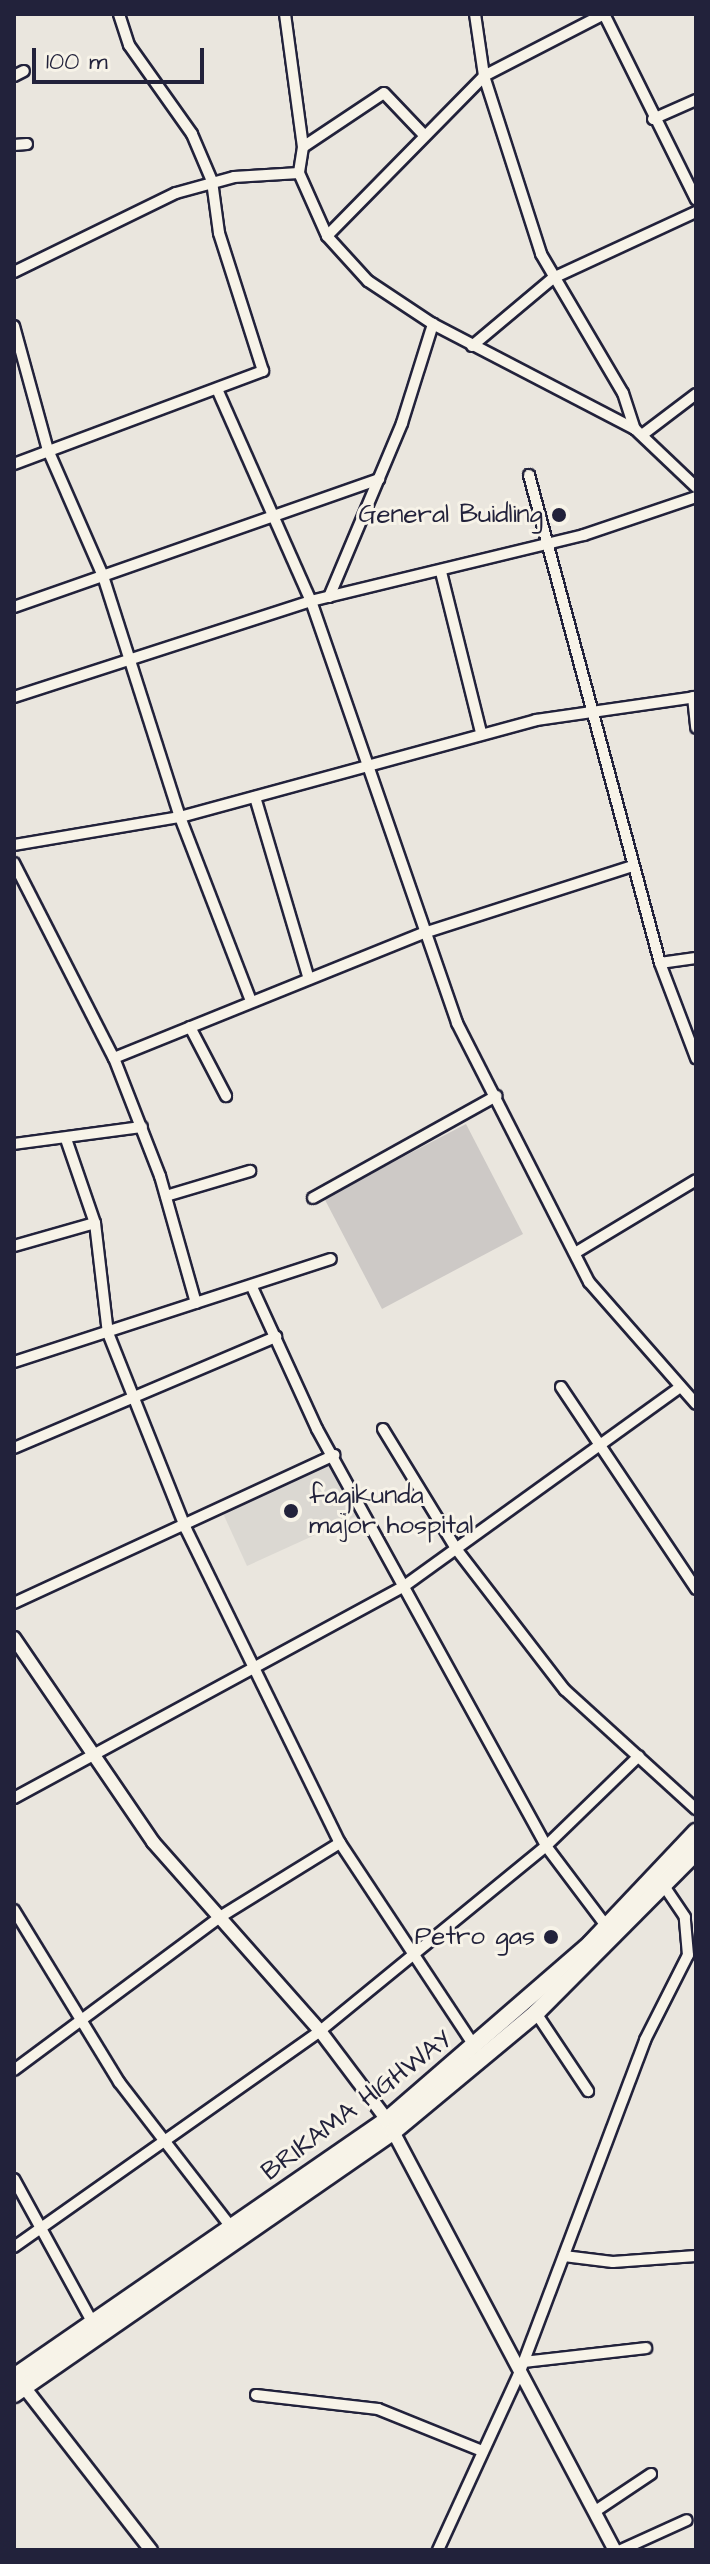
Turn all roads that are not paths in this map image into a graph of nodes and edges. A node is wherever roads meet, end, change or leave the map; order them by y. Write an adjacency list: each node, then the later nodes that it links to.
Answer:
1 (119, 14): 13 (street)
2 (285, 14): 11 (street)
3 (475, 14): 5 (street)
4 (604, 14): 5 (street); 7 (street)
5 (484, 76): 8 (street); 18 (street)
6 (696, 100): 7 (street)
7 (653, 119): 14 (street)
8 (424, 135): 11 (street); 16 (street)
9 (27, 144): 10 (street)
10 (14, 145)
11 (303, 147): 12 (street)
12 (299, 173): 13 (street); 16 (street)
13 (212, 181): 17 (street); 22 (street)
14 (696, 199)
15 (696, 212): 18 (street)
16 (327, 236): 19 (street)
17 (14, 272)
18 (553, 278): 21 (street); 24 (street)
19 (433, 324): 21 (street); 28 (street)
20 (14, 326): 25 (street)
21 (472, 346): 24 (street)
22 (217, 389): 25 (street); 31 (street)
23 (696, 394): 24 (street)
24 (639, 432): 29 (street)
25 (48, 450): 26 (street); 34 (street)
26 (14, 464)
27 (529, 475): 32 (street)
28 (379, 479): 31 (street); 35 (street)
29 (696, 487)
30 (696, 497): 32 (street)
31 (271, 514): 34 (street); 36 (street)
32 (552, 542): 33 (street); 41 (street)
33 (441, 572): 35 (street); 43 (street)
34 (103, 576): 37 (street); 38 (street)
35 (329, 597): 36 (street)
36 (311, 601): 38 (street); 44 (street)
37 (14, 607)
38 (130, 658): 39 (street); 46 (street)
39 (14, 697)
40 (695, 697): 41 (street); 42 (street)
41 (592, 710): 43 (street); 49 (street)
42 (696, 728)
43 (481, 733): 44 (street)
44 (367, 767): 45 (street); 50 (street)
45 (255, 797): 46 (street); 53 (street)
46 (180, 817): 47 (street); 54 (street)
47 (14, 845)
48 (14, 863): 56 (street)
49 (633, 866): 50 (street); 52 (street)
50 (424, 933): 53 (street); 59 (street)
51 (696, 958): 52 (street)
52 (660, 963): 57 (street)
53 (308, 976): 54 (street)
54 (251, 1001): 55 (street)
55 (190, 1027): 56 (street); 58 (street)
56 (114, 1058): 60 (street)
57 (696, 1058)
58 (226, 1096)
59 (496, 1096): 66 (street); 69 (street)
60 (142, 1127): 61 (street); 65 (street)
61 (66, 1139): 62 (street); 67 (street)
62 (14, 1144)
63 (250, 1171): 65 (street)
64 (696, 1180): 69 (street)
65 (166, 1196): 72 (street)
66 (313, 1198)
67 (95, 1223): 68 (street); 73 (street)
68 (14, 1246)
69 (575, 1253): 77 (street)
70 (331, 1259): 71 (street)
71 (252, 1287): 72 (street); 74 (street)
72 (196, 1303): 73 (street)
73 (108, 1333): 75 (street); 78 (street)
74 (276, 1337): 78 (street); 83 (street)
75 (14, 1362)
76 (561, 1387): 82 (street)
77 (680, 1387): 79 (street); 82 (street)
78 (133, 1395): 81 (street); 84 (street)
79 (696, 1404)
80 (383, 1429): 85 (street)
81 (14, 1448)
82 (604, 1448): 85 (street); 87 (street)
83 (334, 1455): 84 (street); 86 (street)
84 (186, 1529): 88 (street); 90 (street)
85 (457, 1550): 86 (street); 92 (street)
86 (403, 1587): 90 (street); 97 (street)
87 (696, 1589)
88 (14, 1603)
89 (14, 1638): 91 (street)
90 (252, 1674): 91 (street); 96 (street)
91 (94, 1756): 93 (street); 101 (street)
92 (639, 1756): 94 (street); 97 (street)
93 (14, 1798)
94 (696, 1809)
95 (696, 1832): 99 (highway, BRIKAMA HIGHWAY)
96 (340, 1843): 101 (street); 104 (street)
97 (546, 1846): 102 (street); 104 (street)
98 (696, 1852): 99 (highway, BRIKAMA HIGHWAY)
99 (661, 1881): 102 (highway, BRIKAMA HIGHWAY); 103 (street); 105 (highway, BRIKAMA HIGHWAY)
100 (14, 1910): 106 (street)
101 (220, 1917): 106 (street); 107 (street)
102 (607, 1927): 108 (highway, BRIKAMA HIGHWAY)
103 (693, 1943): 117 (street)
104 (415, 1953): 107 (street); 108 (street)
105 (536, 2013): 110 (street); 111 (highway, BRIKAMA HIGHWAY)
106 (80, 2024): 109 (street); 112 (street)
107 (320, 2031): 111 (street); 112 (street)
108 (475, 2047): 111 (highway, BRIKAMA HIGHWAY)
109 (14, 2070)
110 (588, 2091)
111 (391, 2125): 115 (highway, BRIKAMA HIGHWAY); 121 (street); 122 (highway, BRIKAMA HIGHWAY)
112 (166, 2141): 114 (street); 115 (street)
113 (14, 2179): 114 (street)
114 (43, 2227): 116 (street); 119 (street)
115 (232, 2228): 119 (highway, BRIKAMA HIGHWAY)
116 (14, 2247)
117 (564, 2256): 118 (street); 121 (street)
118 (696, 2256)
119 (93, 2323): 122 (highway, BRIKAMA HIGHWAY)
120 (646, 2348): 121 (street)
121 (522, 2368): 124 (street); 126 (street)
122 (17, 2386): 128 (street)
123 (256, 2395): 124 (street)
124 (482, 2451): 129 (street)
125 (651, 2474): 126 (street)
126 (597, 2510): 130 (street)
127 (687, 2520): 130 (street)
128 (151, 2550)
129 (438, 2550)
130 (618, 2550)

